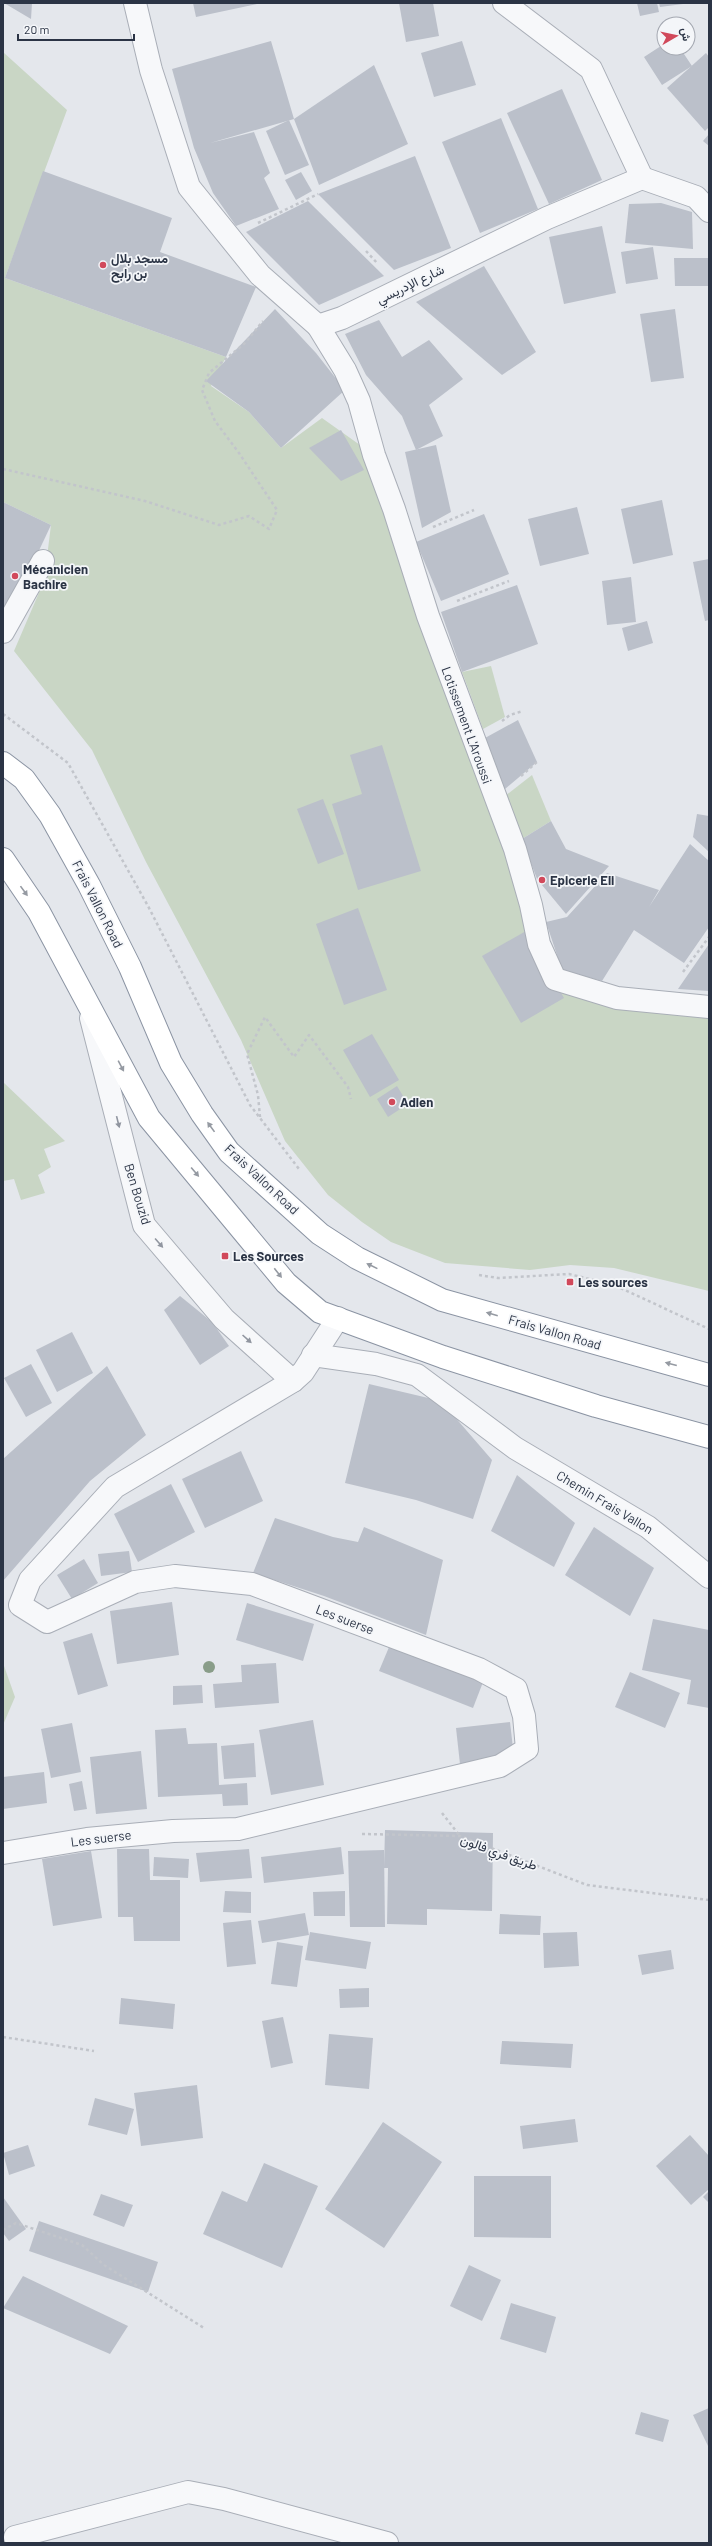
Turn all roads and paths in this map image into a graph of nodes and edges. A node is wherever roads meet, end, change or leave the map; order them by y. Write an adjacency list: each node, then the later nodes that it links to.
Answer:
1 (135, 3): 6 (street)
2 (504, 3): 3 (street)
3 (642, 178): 5 (street); 8 (street, شارع الإدريسي)
4 (318, 194): 6 (path)
5 (709, 211)
6 (229, 237): 7 (street)
7 (283, 296): 8 (street); 9 (path)
8 (318, 326): 14 (street, Lotissement L'Aroussi)
9 (3, 469)
10 (474, 510): 11 (path)
11 (426, 530)
12 (43, 561): 15 (street)
13 (509, 581): 14 (path)
14 (427, 612): 22 (street, Lotissement L'Aroussi)
15 (3, 632)
16 (3, 714): 24 (path)
17 (3, 763): 30 (highway, Frais Vallon Road, one-way to 17)
18 (3, 859): 21 (highway, one-way to 21)
19 (709, 937): 20 (path)
20 (681, 975)
21 (87, 1003): 27 (highway, one-way to 27); 31 (street, Ben Bouzid, one-way to 31)
22 (709, 1007)
23 (352, 1099): 24 (path)
24 (260, 1118): 25 (path)
25 (304, 1175)
26 (475, 1275): 28 (path)
27 (338, 1318): 29 (street, Les suerse); 32 (highway)
28 (709, 1329)
29 (313, 1355): 31 (street, Les suerse); 33 (street, Chemin Frais Vallon)
30 (709, 1375)
31 (293, 1381): 35 (street, Les suerse)
32 (709, 1437)
33 (709, 1577)
34 (358, 1834): 36 (path, طريق فري فالون)
35 (3, 1852)
36 (709, 1900)
37 (3, 2037): 38 (path)
38 (94, 2051)
39 (3, 2230): 40 (path)
40 (204, 2328)
41 (15, 2537): 42 (street)
42 (386, 2543)

